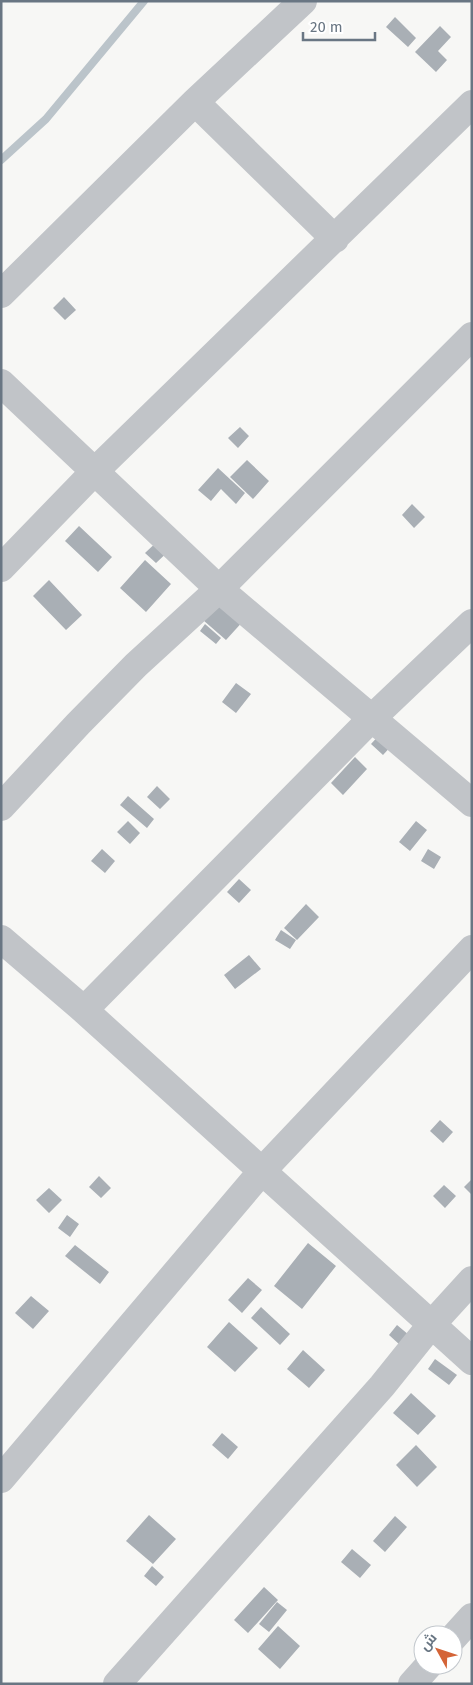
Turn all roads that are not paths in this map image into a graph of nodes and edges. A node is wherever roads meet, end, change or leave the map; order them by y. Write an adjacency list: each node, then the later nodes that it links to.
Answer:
1 (304, 1): 2 (street)
2 (195, 102): 4 (street); 5 (street)
3 (472, 104): 4 (street)
4 (334, 239): 8 (street)
5 (1, 294)
6 (472, 336): 10 (street)
7 (1, 383): 8 (street)
8 (95, 471): 9 (street); 10 (street)
9 (1, 568)
10 (219, 589): 12 (street); 14 (street)
11 (472, 623): 12 (street)
12 (371, 718): 13 (street); 17 (street)
13 (472, 803)
14 (1, 807)
15 (1, 939): 17 (street)
16 (472, 949): 18 (street)
17 (84, 1010): 18 (street)
18 (262, 1171): 20 (street); 22 (street)
19 (472, 1280): 20 (street)
20 (431, 1325): 21 (street); 25 (street)
21 (472, 1361)
22 (1, 1479)
23 (472, 1617): 24 (street)
24 (463, 1627)
25 (117, 1684)

